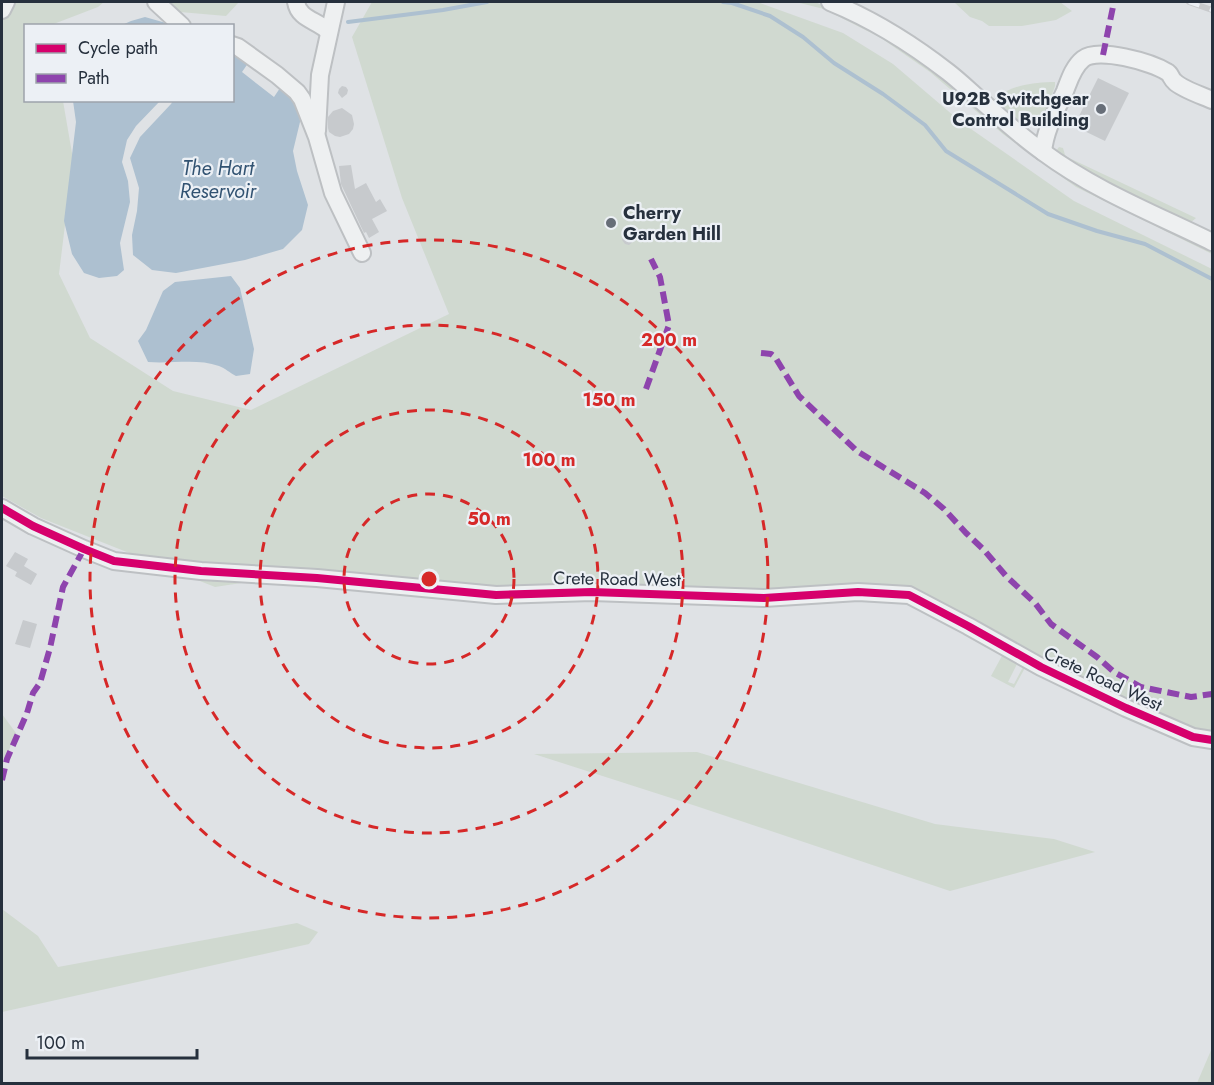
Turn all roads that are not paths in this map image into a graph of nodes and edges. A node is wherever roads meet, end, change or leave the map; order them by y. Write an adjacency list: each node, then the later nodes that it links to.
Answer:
1 (6, 2): 6 (street)
2 (156, 2): 7 (street)
3 (296, 2): 8 (street)
4 (336, 2): 8 (street)
5 (830, 2): 12 (street)
6 (2, 10)
7 (180, 24)
8 (329, 32): 11 (street)
9 (234, 46): 11 (street)
10 (1212, 100): 12 (street)
11 (317, 137): 14 (street)
12 (1043, 152): 13 (street)
13 (1212, 242)
14 (362, 253)
15 (2, 508): 16 (street, Crete Road West)
16 (1212, 740)

